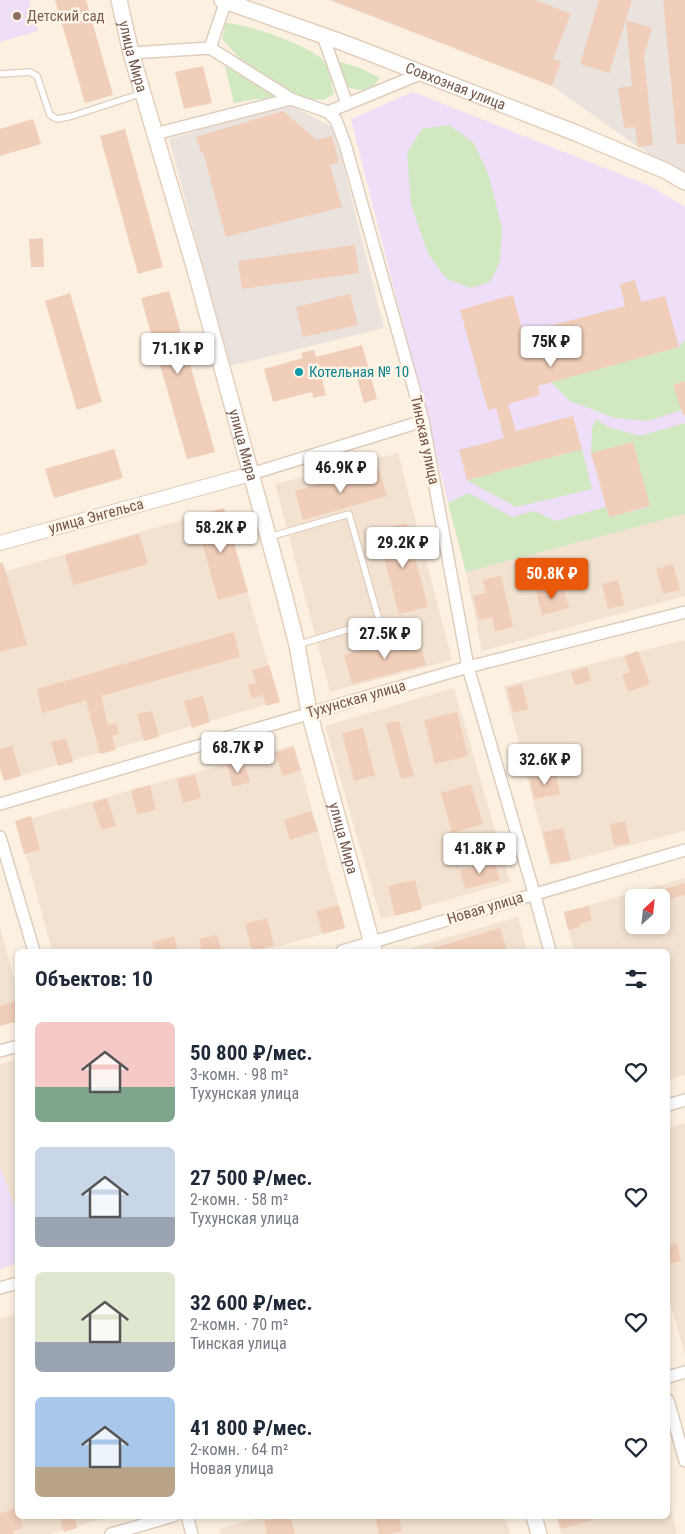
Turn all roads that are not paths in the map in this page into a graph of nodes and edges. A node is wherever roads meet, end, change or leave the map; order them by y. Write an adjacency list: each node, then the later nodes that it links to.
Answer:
1 (119, 0): 5 (main road, улица Мира)
2 (224, 1): 3 (main road, Совхозная улица); 4 (street)
3 (324, 36): 7 (main road, Совхозная улица); 10 (street)
4 (210, 48): 5 (street); 9 (street)
5 (131, 53): 8 (main road, улица Мира)
6 (0, 74): 8 (lane)
7 (420, 74): 10 (street); 13 (main road, Совхозная улица)
8 (143, 93): 12 (main road, улица Мира)
9 (291, 99): 11 (street); 12 (street)
10 (347, 104): 11 (street)
11 (328, 112): 14 (street, Тинская улица)
12 (155, 134): 15 (main road, улица Мира)
13 (685, 182)
14 (423, 420): 15 (street, улица Энгельса); 20 (street, Тинская улица)
15 (250, 474): 16 (main road, улица Мира); 17 (street, улица Энгельса)
16 (269, 537): 19 (main road, улица Мира); 19 (lane)
17 (0, 543)
18 (685, 612): 20 (street, Тухунская улица)
19 (296, 645): 21 (main road, улица Мира)
20 (468, 667): 21 (street, Тухунская улица); 25 (street, Тинская улица)
21 (309, 712): 22 (street, Тухунская улица); 26 (main road, улица Мира)
22 (0, 804)
23 (0, 838): 27 (street)
24 (685, 850): 25 (street, Новая улица)
25 (534, 893): 26 (street, Новая улица); 29 (street, Тинская улица)
26 (372, 947): 28 (street, Новая улица)
27 (33, 949)
28 (357, 949)
29 (549, 949)
30 (15, 1047): 31 (street)
31 (0, 1051)
32 (685, 1100): 33 (street)
33 (670, 1104)
34 (15, 1284): 35 (street)
35 (0, 1288)
36 (685, 1372): 37 (street)
37 (670, 1376)
38 (670, 1407): 39 (street)
39 (685, 1461)
40 (163, 1519): 43 (street)
41 (187, 1519): 44 (street)
42 (535, 1519): 45 (main road)
43 (111, 1534)
44 (192, 1534)
45 (539, 1534)

